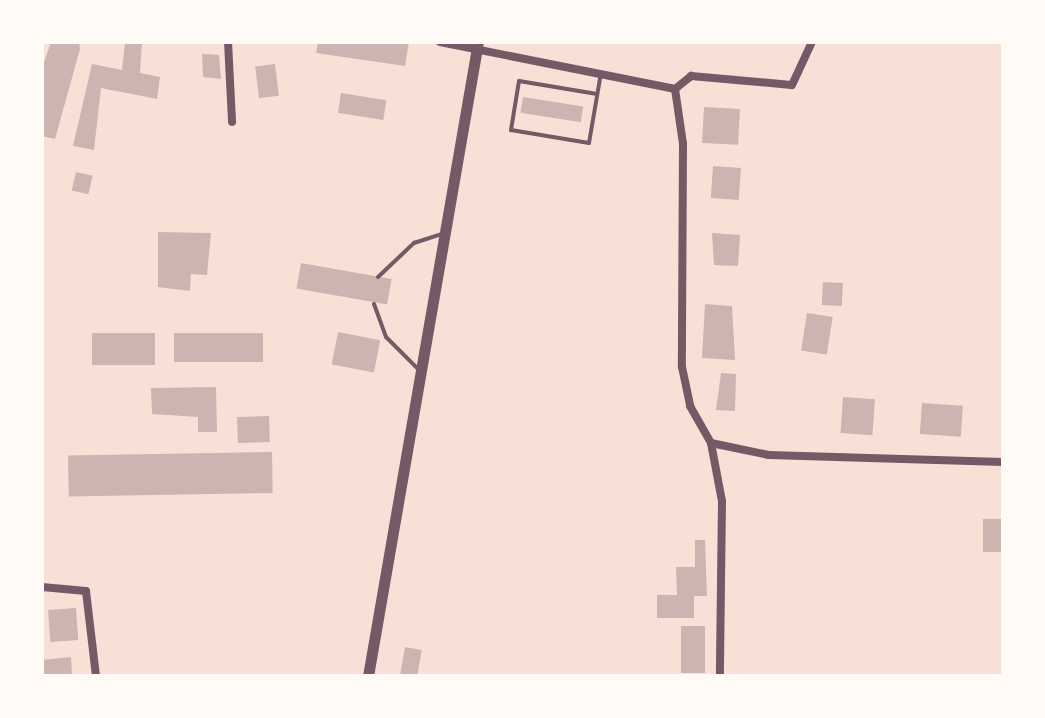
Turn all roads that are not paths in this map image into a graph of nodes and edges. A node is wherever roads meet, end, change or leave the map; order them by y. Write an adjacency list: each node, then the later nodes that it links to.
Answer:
1 (228, 42): 8 (street)
2 (440, 42): 4 (street)
3 (812, 42): 6 (street)
4 (478, 45): 5 (street); 9 (street)
5 (601, 71): 6 (street); 7 (lane)
6 (675, 89): 13 (street)
7 (597, 94): 7 (lane)
8 (232, 122)
9 (446, 232): 10 (lane); 12 (street)
10 (378, 277)
11 (374, 304): 12 (lane)
12 (422, 372): 17 (street)
13 (711, 443): 14 (street); 18 (street)
14 (1003, 462)
15 (42, 587): 16 (street)
16 (96, 676)
17 (368, 676)
18 (720, 676)

